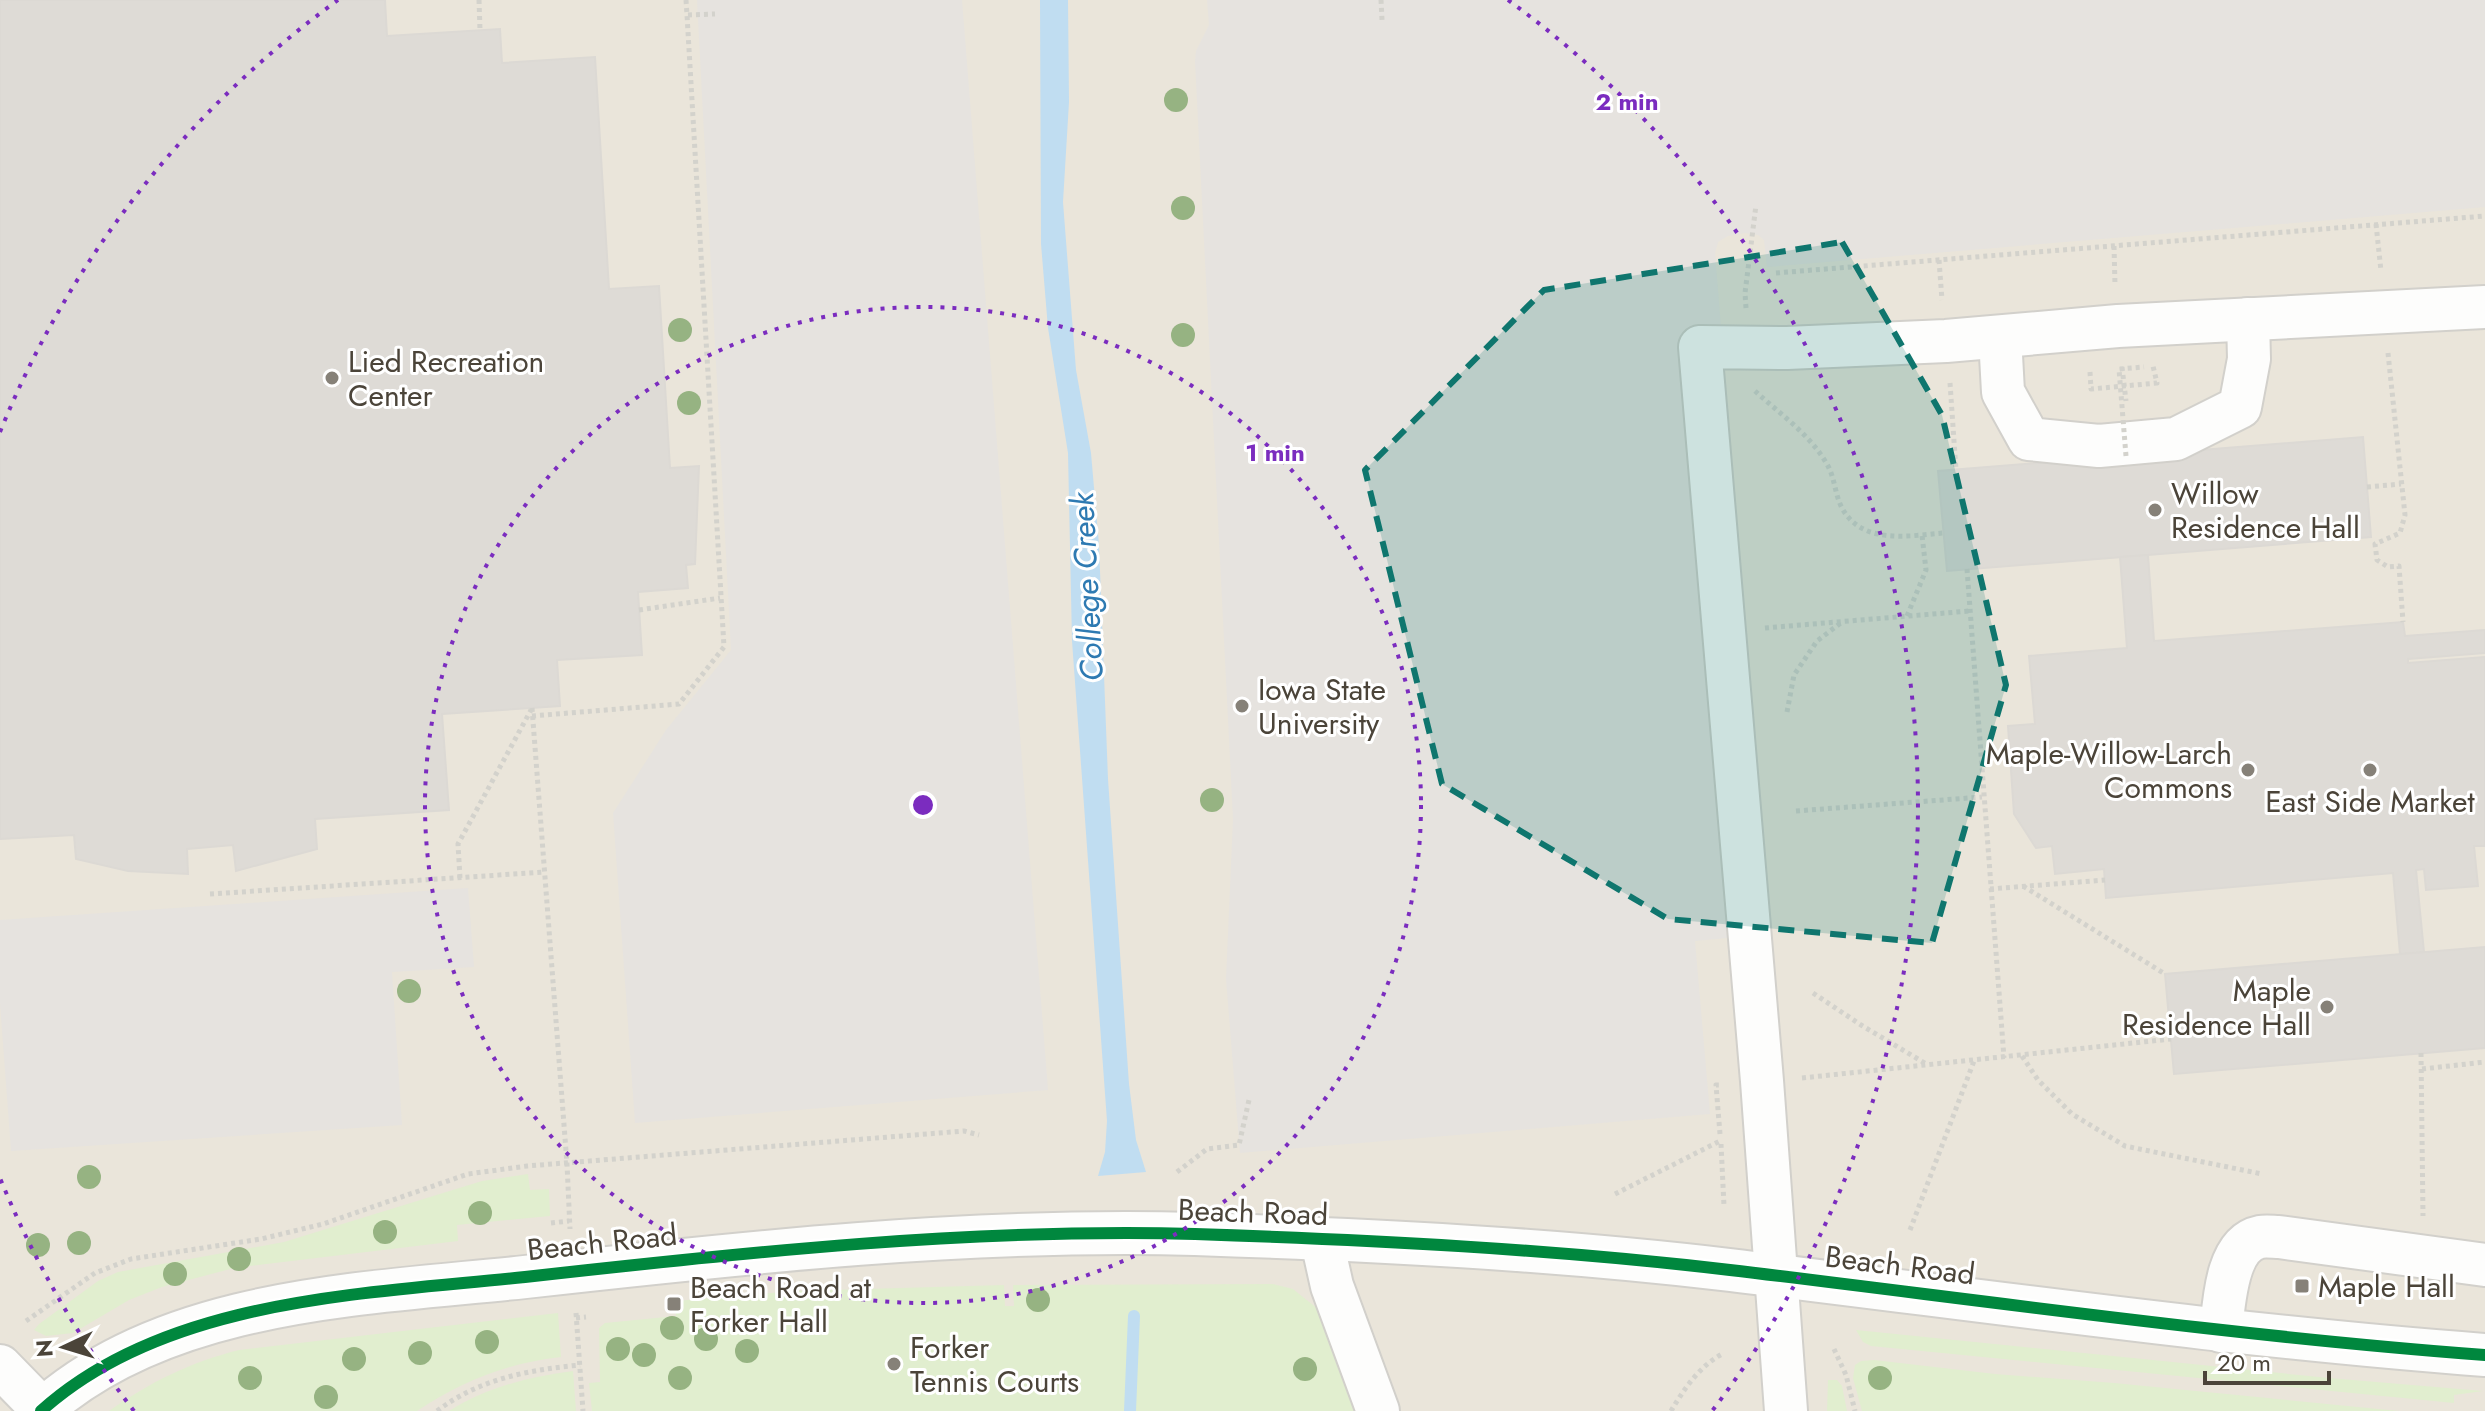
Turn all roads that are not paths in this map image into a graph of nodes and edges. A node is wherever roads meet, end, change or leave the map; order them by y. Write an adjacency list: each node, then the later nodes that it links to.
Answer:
1 (2485, 307): 2 (street)
2 (2248, 319): 3 (street); 3 (street)
3 (2000, 337): 6 (street)
4 (1322, 1241): 6 (street, Beach Road); 10 (street, Beach Road); 11 (street)
5 (2485, 1265): 7 (street)
6 (1778, 1276): 7 (street, Beach Road); 12 (street)
7 (2221, 1331): 8 (street, Beach Road)
8 (2485, 1355)
9 (0, 1366): 10 (street)
10 (42, 1410)
11 (1378, 1411)
12 (1786, 1411)

